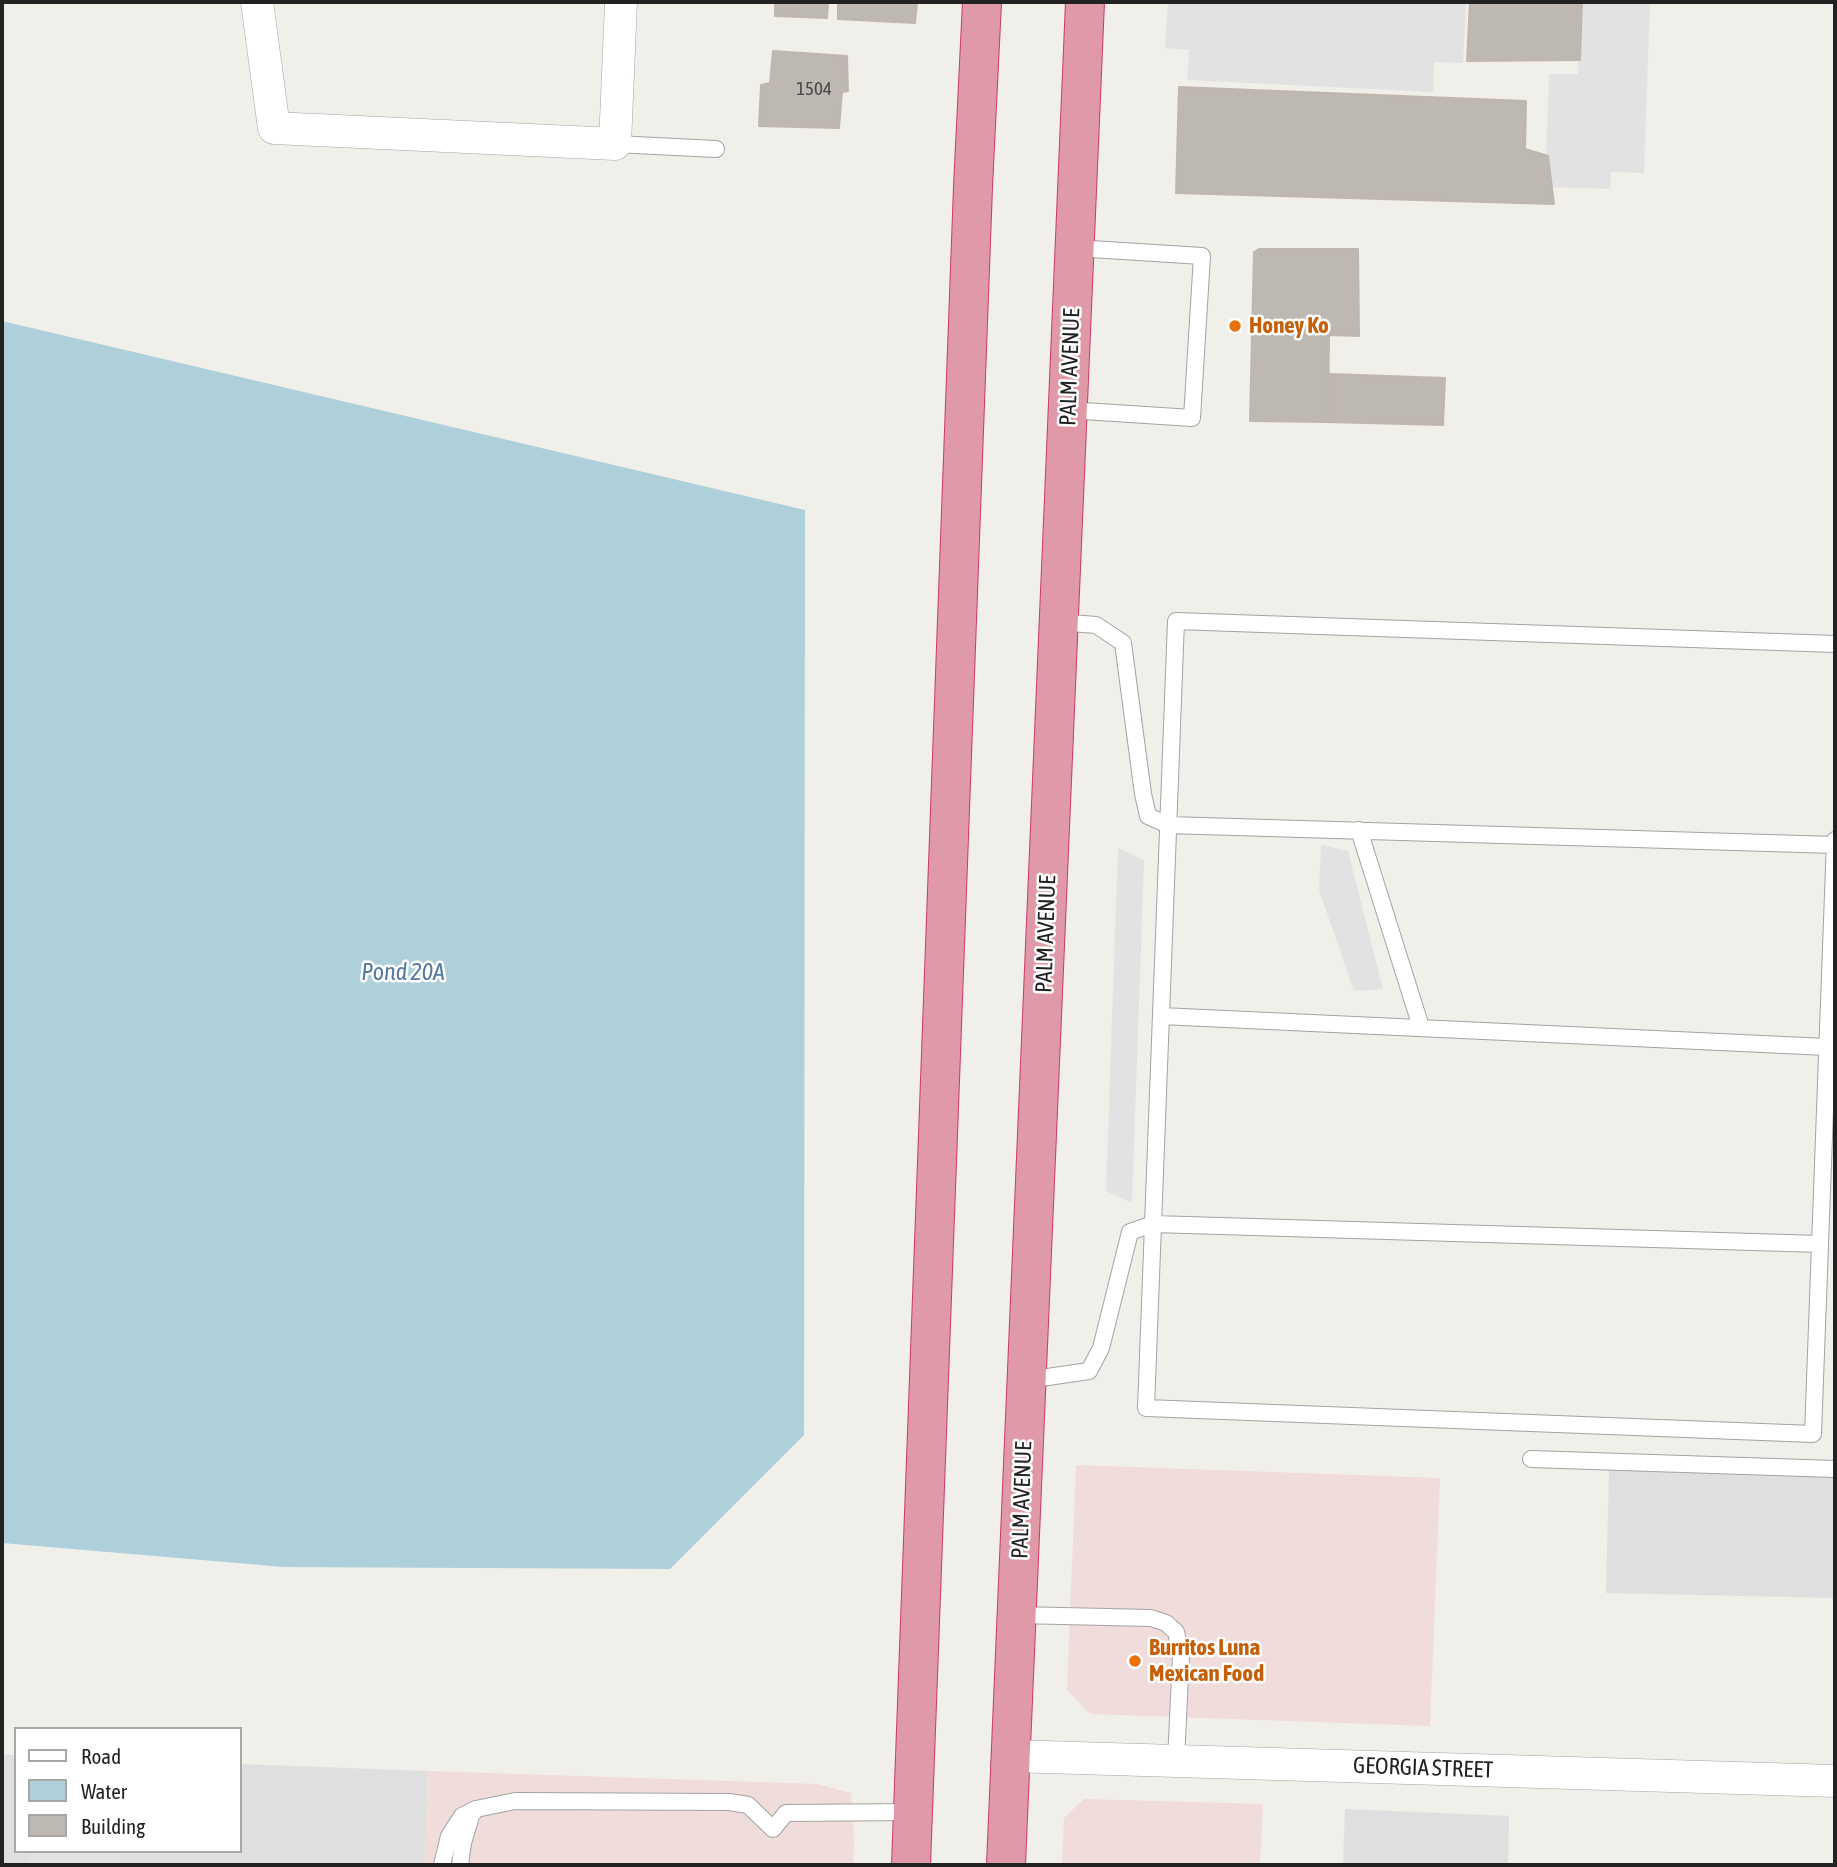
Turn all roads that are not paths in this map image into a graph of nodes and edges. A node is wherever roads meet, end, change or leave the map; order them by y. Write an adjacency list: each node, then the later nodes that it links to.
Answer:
1 (257, 2): 5 (street)
2 (621, 2): 5 (street)
3 (982, 2): 27 (highway)
4 (1085, 2): 7 (highway, PALM AVENUE)
5 (615, 144): 6 (lane)
6 (716, 149)
7 (1075, 248): 8 (highway, PALM AVENUE); 8 (lane)
8 (1068, 410): 9 (highway, PALM AVENUE)
9 (1059, 622): 11 (lane); 19 (highway, PALM AVENUE)
10 (1835, 644): 11 (lane)
11 (1168, 825): 12 (lane); 14 (lane)
12 (1359, 830): 13 (lane); 15 (lane)
13 (1835, 843): 16 (lane)
14 (1161, 1016): 15 (lane); 17 (lane)
15 (1421, 1027): 16 (lane)
16 (1828, 1047): 18 (lane)
17 (1153, 1224): 18 (lane); 18 (lane); 19 (lane)
18 (1820, 1244)
19 (1027, 1380): 22 (highway, PALM AVENUE)
20 (1531, 1459): 21 (lane)
21 (1835, 1469)
22 (1017, 1615): 23 (highway, PALM AVENUE); 24 (lane)
23 (1011, 1756): 24 (street, GEORGIA STREET); 31 (highway, PALM AVENUE)
24 (1175, 1761): 25 (street, GEORGIA STREET)
25 (1835, 1782)
26 (476, 1809): 27 (lane); 28 (lane); 29 (lane)
27 (913, 1812): 30 (highway)
28 (442, 1865)
29 (460, 1865)
30 (911, 1865)
31 (1006, 1865)

